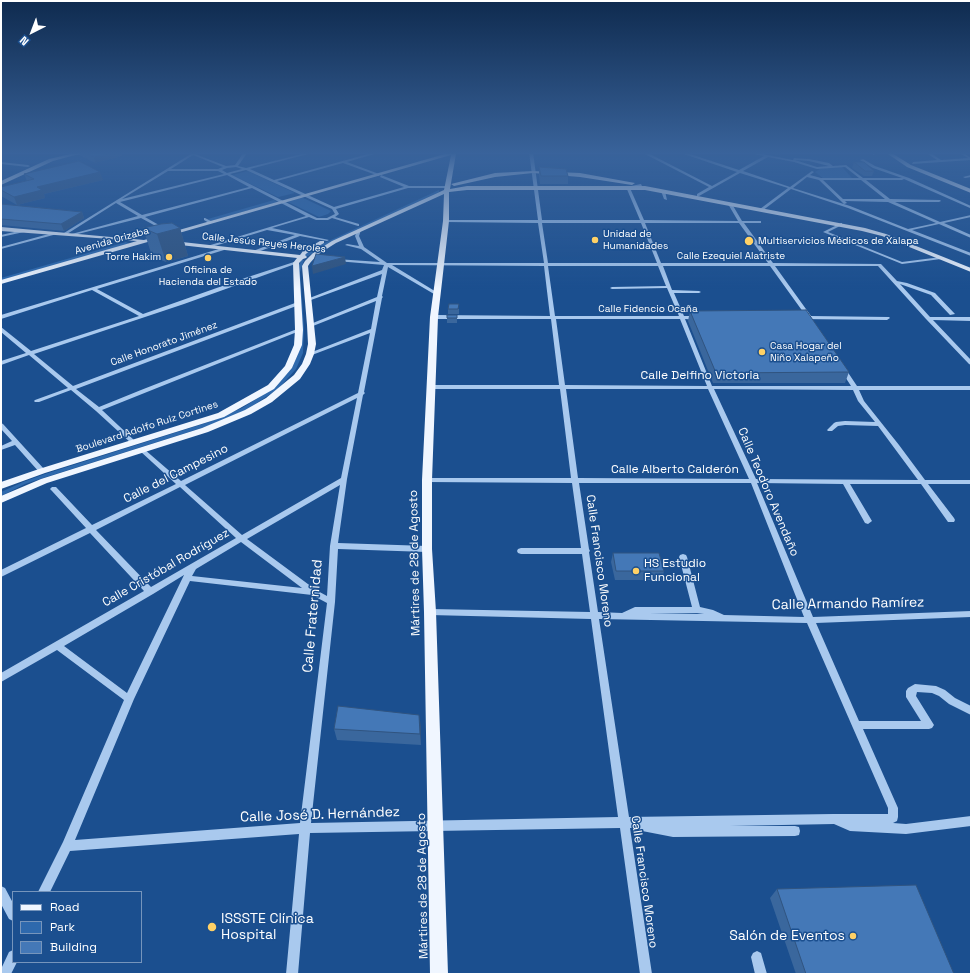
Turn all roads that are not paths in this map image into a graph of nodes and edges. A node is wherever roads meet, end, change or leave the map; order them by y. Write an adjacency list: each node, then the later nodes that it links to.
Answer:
1 (124, 198): 24 (street)
2 (136, 198): 24 (street)
3 (212, 198): 31 (street)
4 (274, 198): 20 (street)
5 (282, 198): 20 (main road, Avenida Orizaba)
6 (300, 198): 25 (main road, Avenida Orizaba)
7 (309, 198): 29 (street)
8 (371, 198): 29 (street)
9 (428, 198): 43 (main road)
10 (447, 198): 36 (main road, Mártires de 28 de Agosto)
11 (537, 198): 38 (street, Calle Francisco Moreno)
12 (632, 198): 39 (street, Calle Teodoro Avendaño)
13 (696, 198): 26 (main road)
14 (710, 198): 30 (main road)
15 (778, 198): 30 (street)
16 (818, 198): 27 (street)
17 (839, 198): 21 (street)
18 (885, 198): 22 (street)
19 (950, 198): 28 (street)
20 (277, 199): 25 (street); 35 (main road, Avenida Orizaba)
21 (842, 200): 22 (street); 27 (street)
22 (888, 200): 23 (street); 41 (street)
23 (939, 201)
24 (117, 202): 31 (street); 50 (street)
25 (283, 202): 32 (street); 35 (main road, Avenida Orizaba)
26 (730, 204): 30 (main road); 37 (street)
27 (849, 207): 46 (street)
28 (971, 207)
29 (334, 208): 34 (street)
30 (763, 208): 42 (main road); 63 (main road)
31 (141, 216): 48 (street); 50 (street)
32 (309, 216): 34 (street); 45 (street)
33 (971, 216): 41 (street)
34 (332, 217): 43 (street)
35 (207, 221): 48 (main road, Avenida Orizaba)
36 (446, 221): 38 (street); 69 (main road, Mártires de 28 de Agosto)
37 (740, 221): 39 (street); 40 (street); 72 (street)
38 (540, 222): 39 (street); 70 (street, Calle Francisco Moreno)
39 (642, 222): 71 (street, Calle Teodoro Avendaño)
40 (760, 222)
41 (940, 223): 46 (street); 53 (street)
42 (841, 224): 63 (main road); 66 (street)
43 (358, 228): 56 (main road); 61 (street); 65 (main road)
44 (1, 229): 47 (main road, Calle Jesús Reyes Heroles)
45 (266, 229): 51 (street); 58 (street)
46 (908, 230): 64 (street)
47 (23, 231): 49 (main road, Calle Jesús Reyes Heroles); 52 (street)
48 (168, 232): 54 (main road, Avenida Orizaba); 55 (main road, Avenida Orizaba)
49 (56, 233): 50 (main road, Calle Jesús Reyes Heroles); 59 (street)
50 (67, 234): 54 (main road, Calle Jesús Reyes Heroles)
51 (301, 235): 56 (street); 62 (street)
52 (1, 236)
53 (971, 238)
54 (134, 239): 55 (main road, Calle Jesús Reyes Heroles); 76 (main road, Avenida Orizaba)
55 (148, 240): 58 (main road, Calle Jesús Reyes Heroles); 77 (main road, Avenida Orizaba)
56 (327, 240): 67 (main road)
57 (347, 245): 61 (street)
58 (206, 247): 60 (main road, Calle Jesús Reyes Heroles)
59 (1, 248)
60 (222, 248): 62 (main road, Calle Jesús Reyes Heroles); 80 (street)
61 (362, 248): 74 (street)
62 (255, 252): 67 (main road, Calle Jesús Reyes Heroles)
63 (932, 252): 66 (main road); 73 (main road)
64 (971, 255)
65 (313, 258): 67 (main road, Calle Jesús Reyes Heroles); 85 (main road, Boulevard Adolfo Ruiz Cortines)
66 (941, 258): 75 (main road)
67 (298, 260): 86 (main road, Boulevard Adolfo Ruiz Cortines); 88 (street)
68 (332, 260): 74 (street, Calle Jesús Reyes Heroles)
69 (440, 264): 70 (street, Calle Ezequiel Alatriste); 74 (street, Calle Jesús Reyes Heroles); 83 (main road, Mártires de 28 de Agosto)
70 (546, 264): 71 (street, Calle Ezequiel Alatriste); 91 (street, Calle Francisco Moreno)
71 (659, 265): 72 (street, Calle Ezequiel Alatriste); 81 (street, Calle Teodoro Avendaño)
72 (771, 265): 78 (street, Calle Ezequiel Alatriste); 95 (street)
73 (971, 265)
74 (386, 267): 83 (street); 84 (street, Calle Fraternidad); 85 (street)
75 (971, 270)
76 (1, 277)
77 (1, 282)
78 (895, 282): 87 (street); 97 (street)
79 (612, 288): 81 (street)
80 (93, 289): 88 (street); 89 (street)
81 (670, 289): 82 (street); 92 (street, Calle Teodoro Avendaño)
82 (699, 292)
83 (436, 293): 90 (main road, Mártires de 28 de Agosto)
84 (381, 297): 99 (street); 103 (street, Calle Fraternidad)
85 (309, 300): 99 (main road, Boulevard Adolfo Ruiz Cortines)
86 (297, 304): 102 (main road, Boulevard Adolfo Ruiz Cortines); 113 (street, Calle Honorato Jiménez)
87 (952, 314)
88 (143, 316): 104 (street)
89 (1, 317)
90 (434, 317): 91 (street, Calle Fidencio Ocaña); 110 (main road, Mártires de 28 de Agosto)
91 (554, 318): 92 (street, Calle Fidencio Ocaña); 111 (street, Calle Francisco Moreno)
92 (682, 318): 93 (street, Calle Fidencio Ocaña); 112 (street, Calle Teodoro Avendaño)
93 (704, 318)
94 (795, 318): 95 (street)
95 (810, 318): 96 (street); 100 (street)
96 (887, 318)
97 (928, 318): 98 (street); 108 (street); 109 (street)
98 (971, 319)
99 (311, 324): 105 (main road, Boulevard Adolfo Ruiz Cortines)
100 (814, 325)
101 (1, 329): 104 (street)
102 (299, 330): 118 (street); 123 (main road, Boulevard Adolfo Ruiz Cortines)
103 (373, 330): 105 (street); 116 (street, Calle Fraternidad)
104 (30, 353): 106 (street); 113 (street)
105 (310, 354): 125 (main road, Boulevard Adolfo Ruiz Cortines)
106 (1, 363)
107 (839, 363): 115 (street)
108 (971, 363)
109 (971, 367)
110 (430, 387): 111 (street, Calle Delfino Victoria); 128 (main road, Mártires de 28 de Agosto)
111 (563, 387): 112 (street, Calle Delfino Victoria); 129 (street, Calle Francisco Moreno)
112 (710, 387): 115 (street, Calle Delfino Victoria); 130 (street, Calle Teodoro Avendaño)
113 (72, 388): 117 (street, Calle Honorato Jiménez); 118 (street)
114 (971, 388): 115 (street, Calle Delfino Victoria)
115 (856, 389): 119 (street); 132 (street)
116 (362, 393): 127 (street, Calle Fraternidad); 134 (street, Calle del Campesino)
117 (37, 401)
118 (98, 410): 123 (street)
119 (879, 424): 121 (street); 132 (street)
120 (1, 425): 122 (street)
121 (830, 430)
122 (16, 442): 124 (street); 126 (street)
123 (133, 442): 126 (main road, Boulevard Adolfo Ruiz Cortines)
124 (1, 448)
125 (142, 450): 134 (street); 137 (main road, Boulevard Adolfo Ruiz Cortines)
126 (42, 471): 135 (main road, Boulevard Adolfo Ruiz Cortines)
127 (344, 479): 141 (street, Calle Cristóbal Rodríguez); 142 (street, Calle Fraternidad)
128 (428, 480): 129 (street, Calle Alberto Calderón); 143 (main road, Mártires de 28 de Agosto)
129 (575, 481): 130 (street, Calle Alberto Calderón); 144 (street, Calle Francisco Moreno)
130 (753, 482): 131 (street, Calle Alberto Calderón); 159 (street, Calle Teodoro Avendaño)
131 (845, 482): 132 (street, Calle Alberto Calderón); 139 (street)
132 (924, 482): 133 (street, Calle Alberto Calderón); 138 (street)
133 (971, 482)
134 (180, 484): 140 (street, Calle del Campesino); 141 (street)
135 (1, 486)
136 (54, 489): 140 (street)
137 (1, 500)
138 (951, 520)
139 (868, 521)
140 (92, 528): 148 (street, Calle del Campesino); 150 (street)
141 (241, 538): 147 (street, Calle Cristóbal Rodríguez); 151 (street)
142 (334, 546): 143 (street); 152 (street, Calle Fraternidad)
143 (427, 549): 154 (main road, Mártires de 28 de Agosto)
144 (586, 551): 145 (street); 156 (street, Calle Francisco Moreno)
145 (522, 552)
146 (683, 556): 153 (street)
147 (192, 568): 149 (street); 150 (street, Calle Cristóbal Rodríguez)
148 (1, 574)
149 (187, 578): 151 (street); 162 (street)
150 (150, 592): 160 (street, Calle Cristóbal Rodríguez)
151 (313, 592): 152 (street)
152 (330, 602): 170 (street, Calle Fraternidad)
153 (697, 610): 157 (street, Calle Armando Ramírez); 158 (street, Calle Armando Ramírez)
154 (430, 612): 156 (street, Calle Armando Ramírez); 169 (main road, Mártires de 28 de Agosto)
155 (971, 614): 159 (street, Calle Armando Ramírez)
156 (595, 615): 157 (street, Calle Armando Ramírez); 168 (street, Calle Francisco Moreno)
157 (623, 615): 158 (street, Calle Armando Ramírez)
158 (726, 618): 159 (street, Calle Armando Ramírez)
159 (810, 620): 164 (street, Calle Teodoro Avendaño)
160 (58, 646): 161 (street, Calle Cristóbal Rodríguez); 162 (street)
161 (1, 678)
162 (129, 699): 172 (street)
163 (971, 711): 164 (street)
164 (856, 725): 165 (street, Calle Teodoro Avendaño)
165 (893, 817): 166 (street, Calle José D. Hernández)
166 (833, 819): 167 (street, Calle José D. Hernández); 168 (street, Calle José D. Hernández)
167 (971, 821)
168 (623, 823): 169 (street, Calle José D. Hernández); 171 (street, Calle José D. Hernández); 181 (street, Calle Francisco Moreno)
169 (435, 826): 170 (street, Calle José D. Hernández); 180 (main road, Mártires de 28 de Agosto)
170 (305, 828): 172 (street, Calle José D. Hernández); 179 (street, Calle Fraternidad)
171 (795, 831)
172 (67, 846): 173 (street)
173 (44, 891)
174 (1, 892): 175 (street)
175 (12, 913)
176 (757, 957): 182 (street)
177 (12, 958): 178 (street)
178 (5, 974)
179 (292, 974)
180 (438, 974)
181 (646, 974)
182 (761, 974)

